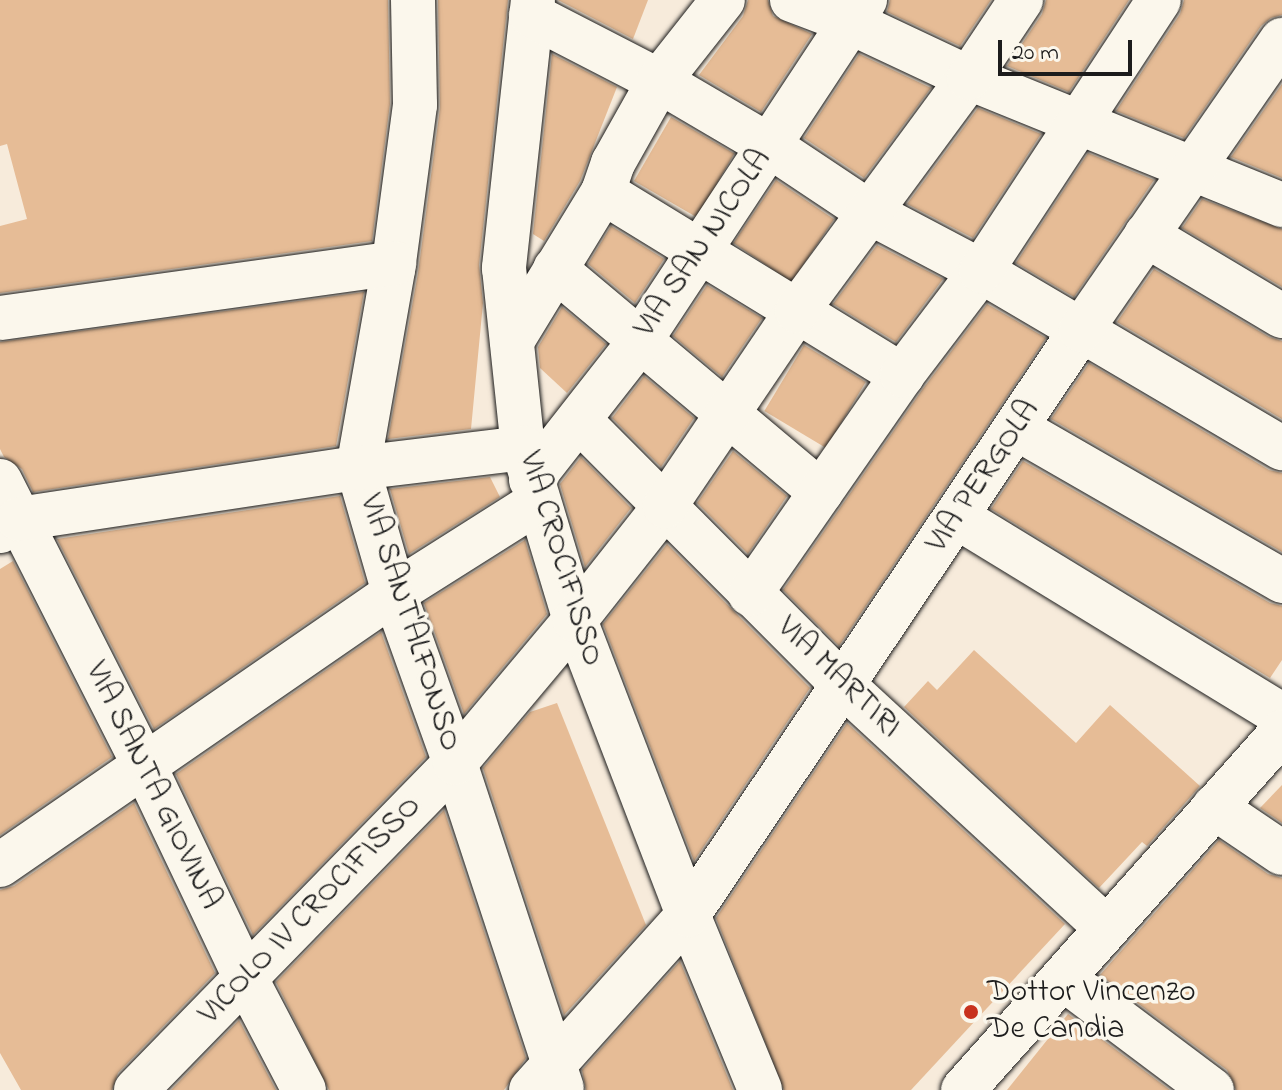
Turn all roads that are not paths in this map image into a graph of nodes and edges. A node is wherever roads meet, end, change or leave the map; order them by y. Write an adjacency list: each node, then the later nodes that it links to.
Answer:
1 (413, 0): 19 (street, VIA SANT'ALFONSO)
2 (723, 0): 10 (street)
3 (792, 0): 7 (street)
4 (1021, 0): 9 (street, VICOLO IV CROCIFISSO)
5 (1159, 0): 11 (street)
6 (532, 8): 10 (street); 26 (street, VIA CROCIFISSO)
7 (857, 11): 9 (street); 12 (street, VIA SAN NICOLA)
8 (1282, 40): 13 (street, VIA PERGOLA)
9 (969, 78): 11 (street); 16 (street, VICOLO IV CROCIFISSO)
10 (659, 81): 12 (street); 14 (street)
11 (1078, 122): 13 (street); 21 (street)
12 (770, 146): 16 (street); 18 (street, VIA SAN NICOLA)
13 (1196, 168): 15 (street); 17 (street, VIA PERGOLA)
14 (603, 192): 18 (street); 20 (street)
15 (1282, 205)
16 (869, 212): 21 (street); 22 (street, VICOLO IV CROCIFISSO)
17 (1146, 235): 23 (street); 25 (street, VIA PERGOLA)
18 (700, 251): 22 (street); 27 (street, VIA SAN NICOLA)
19 (394, 263): 24 (street); 33 (street, VIA SANT'ALFONSO)
20 (555, 269): 26 (street); 27 (street)
21 (981, 271): 25 (street); 28 (street)
22 (797, 311): 28 (street); 29 (street, VICOLO IV CROCIFISSO)
23 (1282, 316)
24 (0, 318)
25 (1081, 330): 31 (street, VIA PERGOLA); 32 (street)
26 (512, 341): 34 (street, VIA CROCIFISSO)
27 (640, 341): 29 (street); 30 (street, VIA SAN NICOLA)
28 (902, 375): 35 (street)
29 (728, 414): 35 (street); 36 (street, VICOLO IV CROCIFISSO)
30 (579, 420): 34 (street, VIA SAN NICOLA); 36 (street, VIA MARTIRI)
31 (1018, 429): 38 (street, VIA PERGOLA); 39 (street)
32 (1282, 448)
33 (358, 468): 34 (street); 37 (street); 40 (street, VIA SANT'ALFONSO)
34 (531, 477): 40 (street, VIA SAN NICOLA); 42 (street, VIA CROCIFISSO)
35 (821, 492): 41 (street)
36 (665, 506): 41 (street, VIA MARTIRI); 42 (street, VICOLO IV CROCIFISSO)
37 (6, 510): 47 (street, VIA SANTA GIOVINA)
38 (957, 517): 43 (street, VIA PERGOLA); 44 (street)
39 (1282, 581)
40 (394, 593): 46 (street, VIA SANT'ALFONSO); 47 (street, VIA SAN NICOLA)
41 (750, 594): 43 (street, VIA MARTIRI)
42 (575, 620): 46 (street, VICOLO IV CROCIFISSO); 51 (street, VIA CROCIFISSO)
43 (842, 684): 51 (street, VIA PERGOLA); 52 (street, VIA MARTIRI)
44 (1282, 715)
45 (1282, 732): 48 (street)
46 (455, 763): 53 (street, VICOLO IV CROCIFISSO); 55 (street, VIA SANT'ALFONSO)
47 (144, 765): 50 (street, VIA SAN NICOLA); 53 (street, VIA SANTA GIOVINA)
48 (1214, 807): 49 (street); 52 (street)
49 (1282, 853)
50 (0, 865)
51 (688, 915): 55 (street, VIA PERGOLA); 59 (street, VIA CROCIFISSO)
52 (1106, 928): 54 (street)
53 (246, 979): 57 (street, VICOLO IV CROCIFISSO); 58 (street, VIA SANTA GIOVINA)
54 (1064, 979): 56 (street); 60 (street)
55 (549, 1082)
56 (985, 1083)
57 (136, 1090)
58 (304, 1090)
59 (760, 1090)
60 (1212, 1090)

